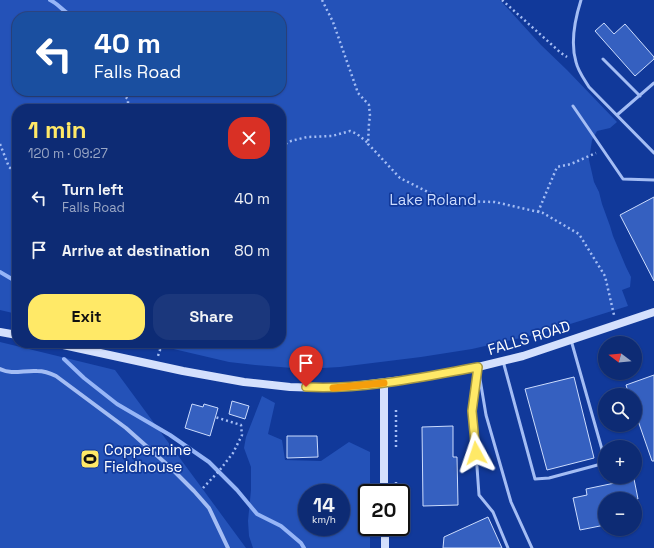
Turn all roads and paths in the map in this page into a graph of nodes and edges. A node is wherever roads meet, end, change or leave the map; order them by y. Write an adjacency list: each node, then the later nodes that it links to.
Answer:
1 (322, 0): 12 (path)
2 (502, 0): 5 (path)
3 (581, 0): 5 (lane)
4 (603, 59): 7 (lane)
5 (576, 62): 9 (lane)
6 (654, 83): 7 (lane)
7 (640, 96): 9 (lane)
8 (573, 106): 13 (lane)
9 (617, 115): 14 (lane)
10 (0, 144): 15 (path)
11 (286, 144): 12 (path)
12 (368, 144): 17 (path)
13 (603, 149): 16 (lane); 17 (path)
14 (654, 153)
15 (12, 169)
16 (654, 180)
17 (538, 212): 19 (path)
18 (654, 312): 19 (main road, FALLS ROAD)
19 (617, 325): 22 (main road, FALLS ROAD)
20 (0, 332): 21 (main road)
21 (12, 334)
22 (571, 340): 25 (main road, FALLS ROAD); 32 (lane)
23 (78, 348): 26 (main road, FALLS ROAD)
24 (159, 348): 26 (path)
25 (503, 361): 27 (main road, FALLS ROAD); 34 (lane)
26 (156, 364): 29 (main road, FALLS ROAD)
27 (478, 367): 29 (main road, FALLS ROAD); 42 (lane); 43 (lane)
28 (0, 369): 38 (street)
29 (384, 383): 36 (main road)
30 (396, 408): 33 (path)
31 (215, 417): 38 (path)
32 (599, 440)
33 (396, 448)
34 (598, 463)
35 (396, 478): 37 (path)
36 (384, 484)
37 (396, 484)
38 (197, 495): 40 (street)
39 (385, 536): 41 (main road)
40 (228, 548)
41 (385, 548)
42 (508, 548)
43 (532, 548)

